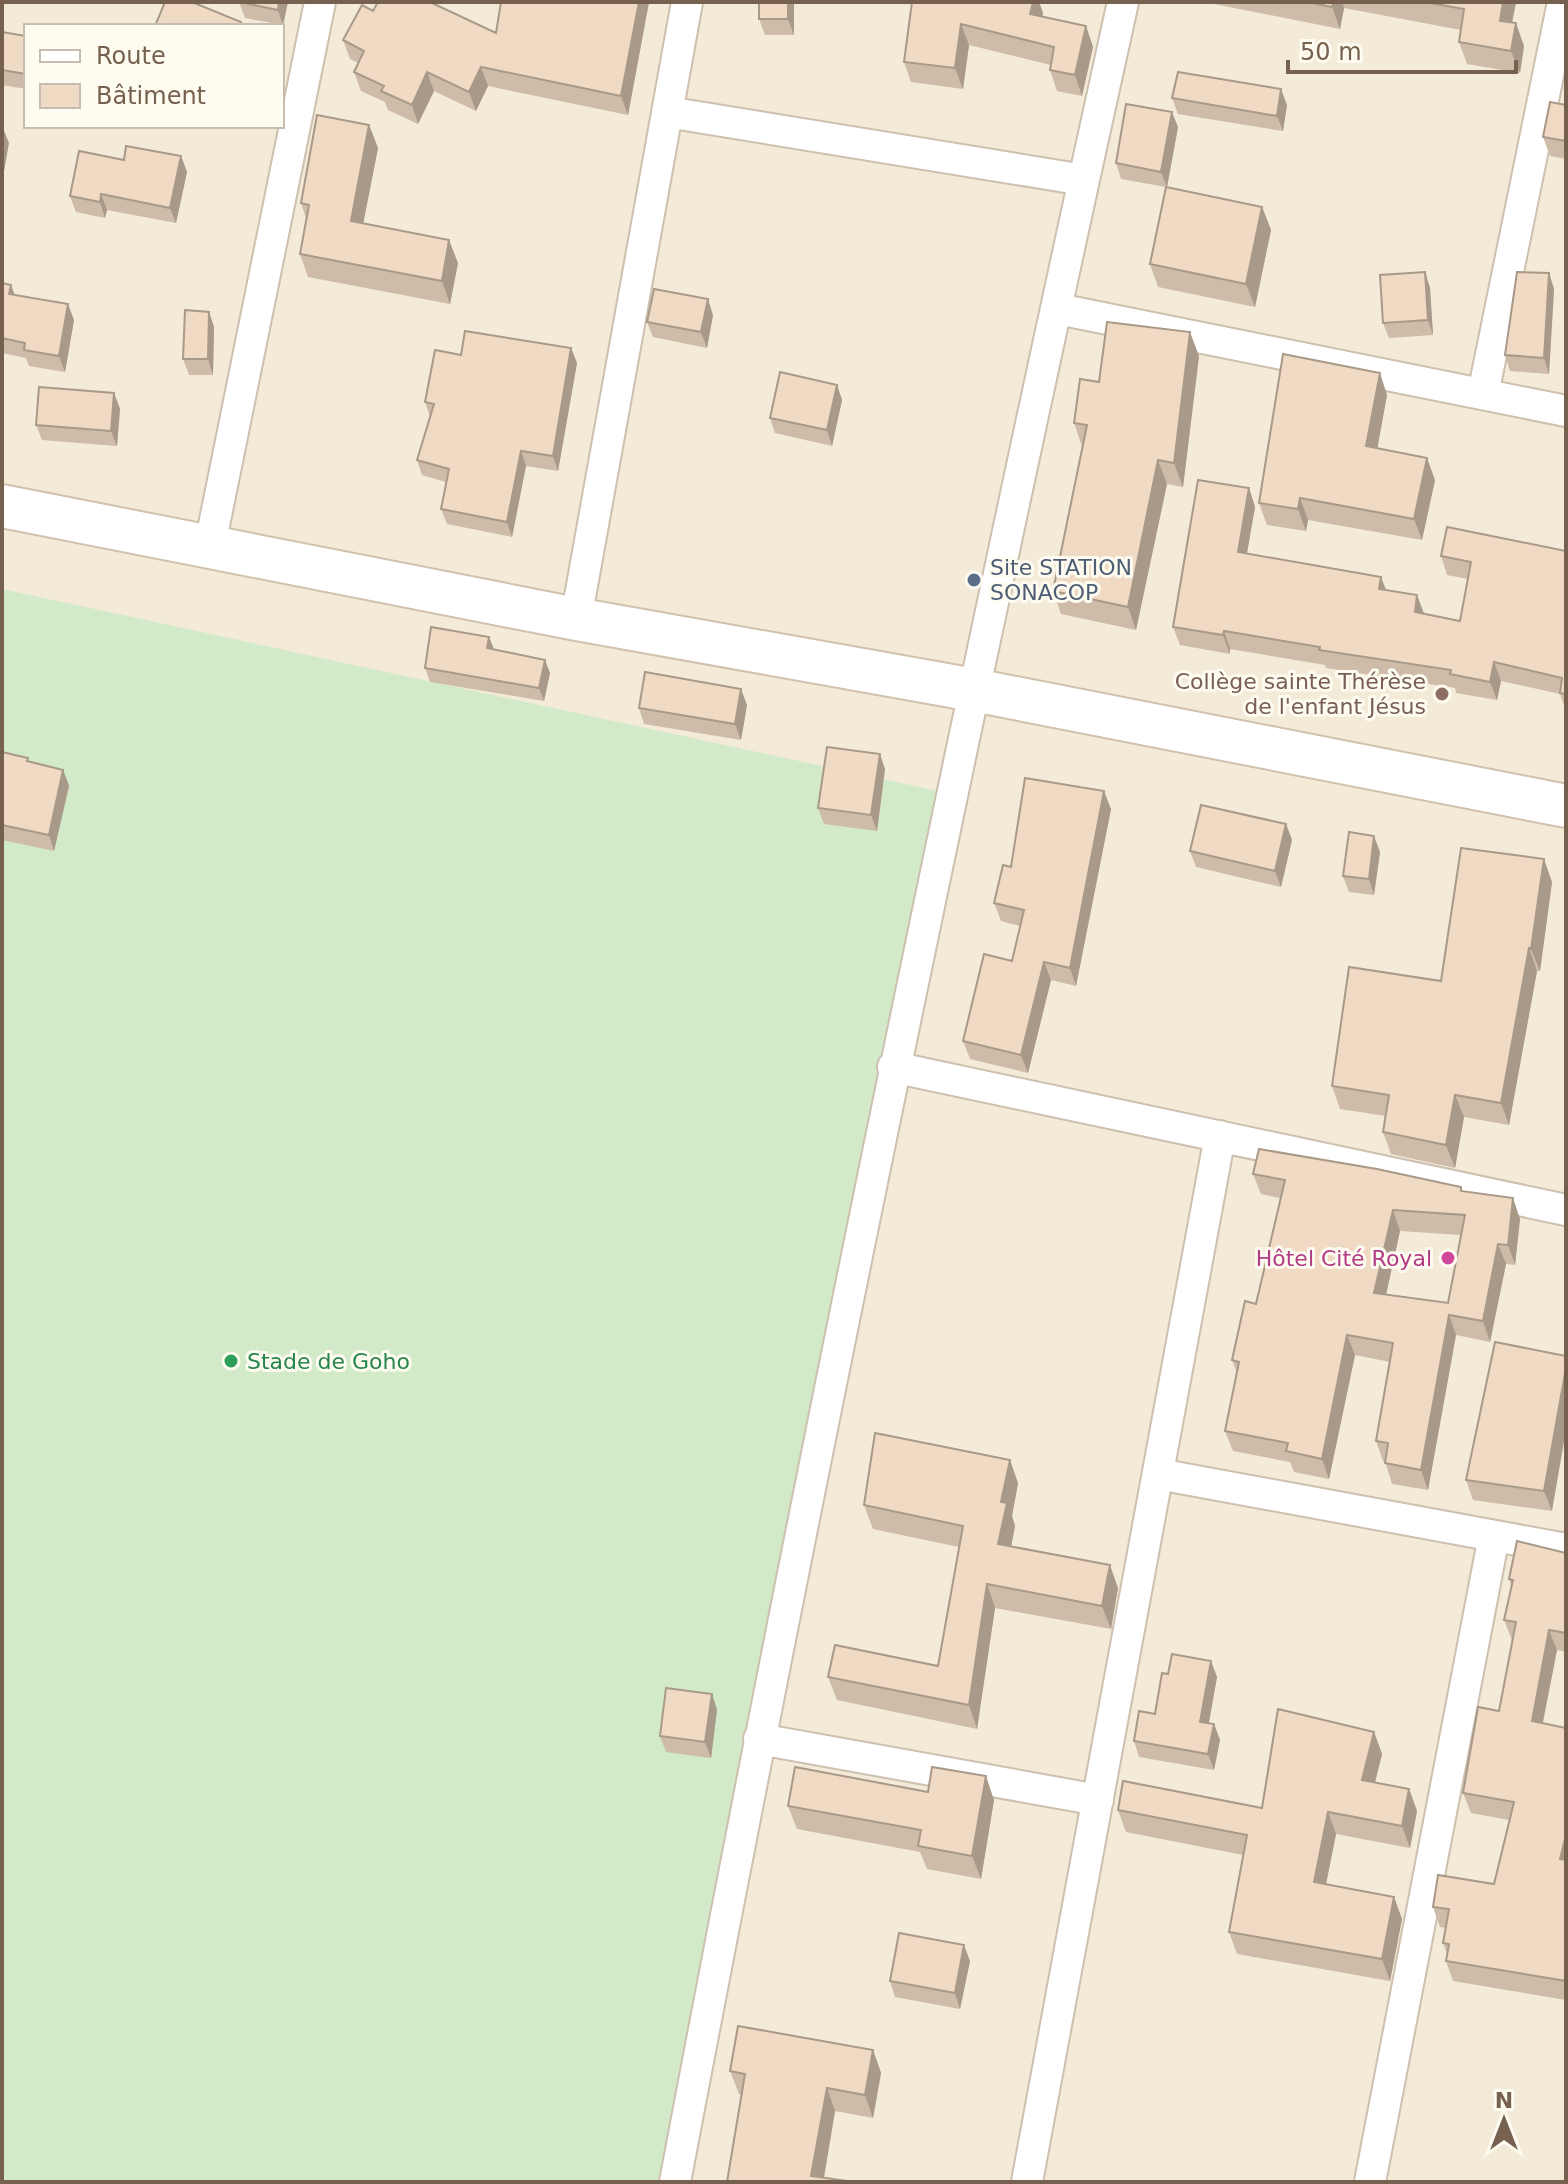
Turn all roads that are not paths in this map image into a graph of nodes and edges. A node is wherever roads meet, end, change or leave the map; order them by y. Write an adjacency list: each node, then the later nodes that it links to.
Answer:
1 (320, 2): 11 (street)
2 (687, 2): 5 (street)
3 (1123, 2): 6 (street)
4 (1563, 2): 8 (street)
5 (667, 112): 6 (street); 12 (street)
6 (1084, 180): 7 (street)
7 (1058, 309): 8 (street); 13 (street)
8 (1483, 394): 9 (street)
9 (1566, 411)
10 (2, 506): 11 (street)
11 (210, 545): 12 (street)
12 (576, 619): 13 (street)
13 (974, 690): 14 (street); 15 (street)
14 (1566, 806)
15 (893, 1067): 16 (street); 21 (street)
16 (1220, 1136): 17 (street); 18 (street)
17 (1566, 1210)
18 (1158, 1474): 19 (street); 22 (street)
19 (1494, 1536): 20 (street); 25 (street)
20 (1566, 1549)
21 (759, 1739): 22 (street); 23 (street)
22 (1098, 1800): 24 (street)
23 (675, 2182)
24 (1027, 2182)
25 (1370, 2182)

